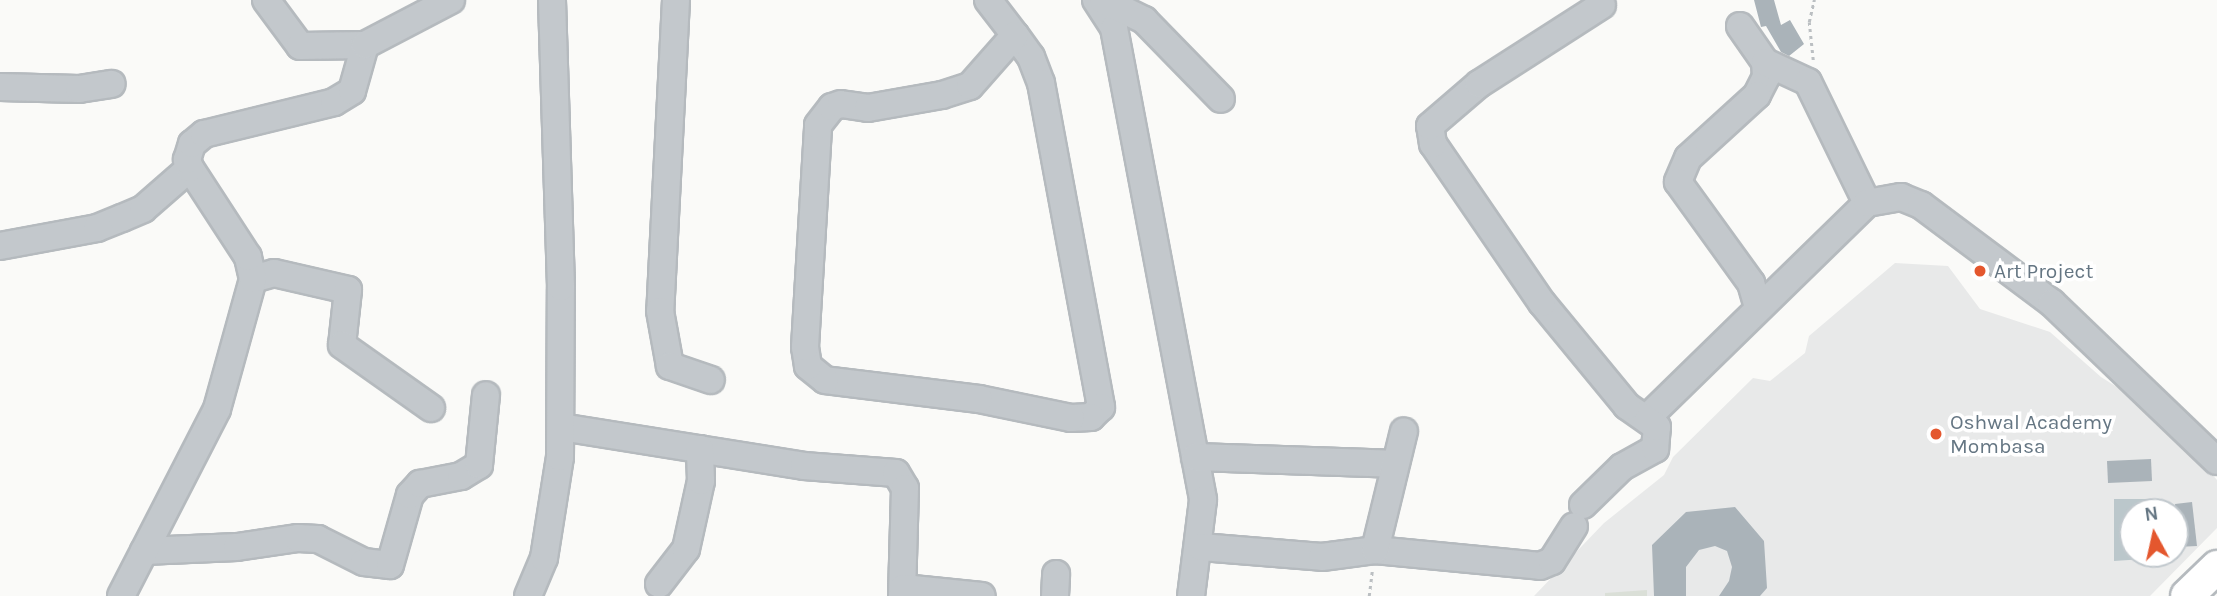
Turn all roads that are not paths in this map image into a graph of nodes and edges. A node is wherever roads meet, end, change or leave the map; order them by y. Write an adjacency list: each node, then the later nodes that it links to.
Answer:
1 (266, 0): 11 (street)
2 (451, 0): 11 (street)
3 (552, 0): 25 (street)
4 (676, 0): 21 (street)
5 (988, 0): 10 (street)
6 (1096, 0): 28 (street)
7 (1103, 0): 15 (street)
8 (1602, 5): 24 (street)
9 (1741, 26): 12 (street)
10 (1015, 35): 10 (street)
11 (365, 45): 16 (street)
12 (1765, 62): 17 (street); 20 (street)
13 (112, 84): 14 (street)
14 (0, 87)
15 (1221, 99)
16 (190, 168): 18 (street); 19 (street)
17 (1867, 203): 20 (street); 29 (street)
18 (0, 246)
19 (253, 279): 23 (street); 33 (street)
20 (1758, 307): 24 (street)
21 (710, 380)
22 (486, 395): 33 (street)
23 (431, 408)
24 (1648, 418): 32 (street)
25 (561, 428): 27 (street); 38 (street)
26 (1404, 431): 30 (street)
27 (700, 449): 35 (street); 36 (street)
28 (1195, 457): 30 (street); 31 (street)
29 (2217, 461)
30 (1393, 464): 32 (street)
31 (1201, 547): 32 (street); 40 (street)
32 (1375, 550)
33 (144, 551): 37 (street)
34 (2217, 567): 41 (main road)
35 (659, 584)
36 (902, 592): 39 (street)
37 (121, 596)
38 (528, 596)
39 (982, 596)
40 (1191, 596)
41 (2188, 596)

